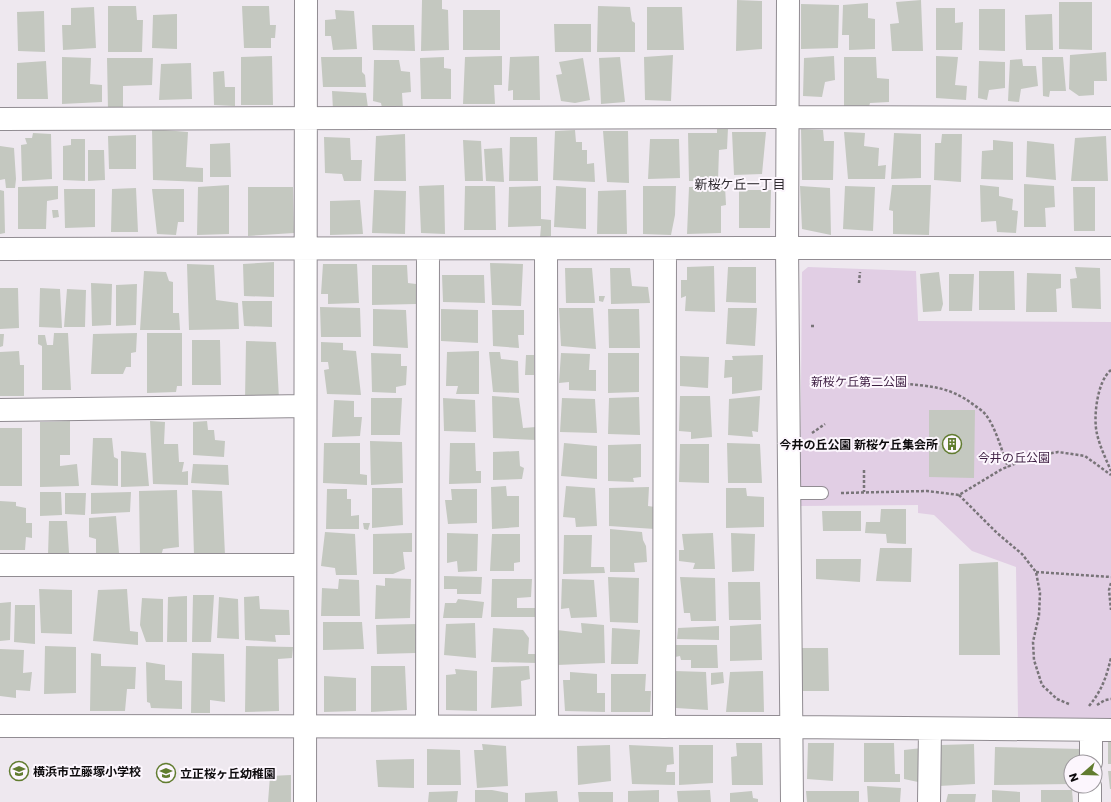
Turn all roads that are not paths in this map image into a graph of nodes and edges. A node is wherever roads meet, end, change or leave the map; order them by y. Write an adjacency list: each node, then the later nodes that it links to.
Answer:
1 (306, 0): 4 (street)
2 (788, 0): 3 (street)
3 (788, 117): 4 (street); 5 (street); 7 (street)
4 (306, 118): 6 (street); 10 (street)
5 (1111, 118)
6 (0, 119)
7 (787, 247): 8 (street); 13 (street); 16 (street)
8 (1111, 248)
9 (0, 249): 10 (street)
10 (306, 249): 11 (street); 14 (street)
11 (428, 249): 12 (street); 22 (street)
12 (546, 249): 13 (street); 23 (street)
13 (666, 249): 24 (street)
14 (306, 406): 15 (street); 19 (street)
15 (0, 410)
16 (790, 493): 17 (lane); 25 (street)
17 (822, 493)
18 (0, 565): 19 (street)
19 (305, 565): 21 (street)
20 (0, 726): 21 (street)
21 (305, 726): 22 (street); 29 (street)
22 (427, 726): 23 (street)
23 (547, 726): 24 (street)
24 (664, 727): 25 (street)
25 (792, 727): 26 (street); 30 (street)
26 (930, 729): 27 (street); 31 (street)
27 (1101, 730): 28 (street)
28 (1094, 754)
29 (305, 802)
30 (792, 802)
31 (929, 802)

